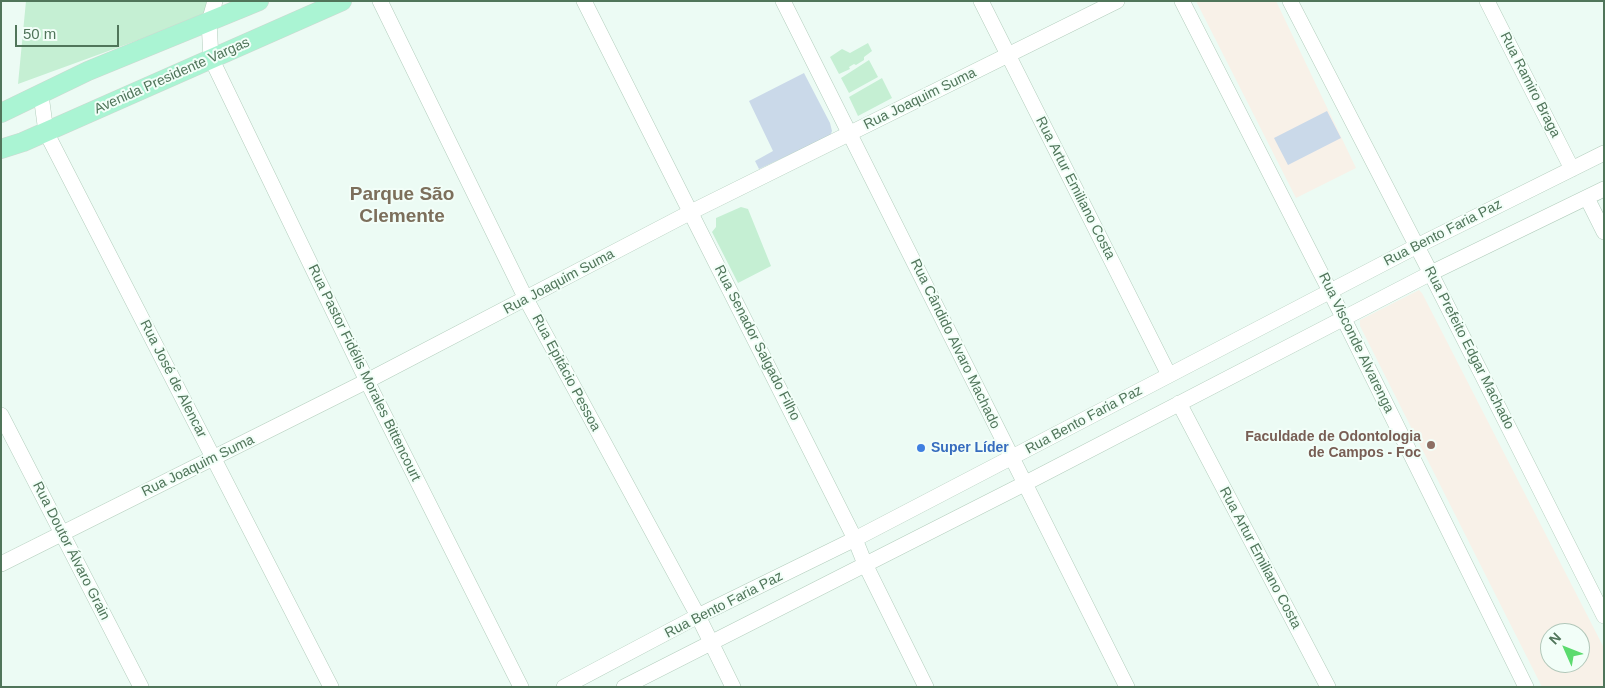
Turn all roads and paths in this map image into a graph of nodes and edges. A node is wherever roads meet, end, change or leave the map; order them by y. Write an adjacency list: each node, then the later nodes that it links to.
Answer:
1 (215, 1): 12 (street)
2 (259, 1): 12 (main road)
3 (342, 1): 14 (main road, Avenida Presidente Vargas)
4 (380, 1): 29 (street, Rua Epitácio Pessoa)
5 (584, 1): 24 (street, Rua Senador Salgado Filho)
6 (783, 1): 18 (street, Rua Cândido Alvaro Machado)
7 (981, 1): 13 (street, Rua Artur Emiliano Costa)
8 (1117, 1): 13 (street, Rua Joaquim Suma)
9 (1182, 1): 28 (street, Rua Visconde Alvarenga)
10 (1290, 1): 26 (street, Rua Prefeito Edgar Machado)
11 (1487, 1): 21 (street, Rua Ramiro Braga)
12 (209, 22): 14 (street); 15 (main road)
13 (1008, 55): 18 (street, Rua Joaquim Suma); 31 (street, Rua Artur Emiliano Costa)
14 (211, 58): 17 (main road, Avenida Presidente Vargas); 32 (street, Rua Pastor Fidélis Morales Bittencourt)
15 (42, 95): 16 (main road); 17 (street, Rua José de Alencar)
16 (1, 113)
17 (46, 132): 19 (main road, Avenida Presidente Vargas); 35 (street, Rua José de Alencar)
18 (850, 133): 24 (street, Rua Joaquim Suma); 36 (street, Rua Cândido Alvaro Machado)
19 (1, 149)
20 (1604, 153): 21 (street, Rua Bento Faria Paz)
21 (1572, 169): 26 (street, Rua Bento Faria Paz)
22 (1604, 189): 23 (street, Rua Bento Faria Paz)
23 (1586, 198): 25 (street); 27 (street, Rua Bento Faria Paz)
24 (691, 212): 29 (street, Rua Joaquim Suma); 39 (street, Rua Senador Salgado Filho)
25 (1604, 232)
26 (1417, 246): 27 (street, Rua Prefeito Edgar Machado); 28 (street, Rua Bento Faria Paz)
27 (1431, 273): 30 (street, Rua Bento Faria Paz); 43 (street, Rua Prefeito Edgar Machado)
28 (1330, 291): 30 (street, Rua Visconde Alvarenga); 31 (street, Rua Bento Faria Paz)
29 (526, 299): 32 (street, Rua Joaquim Suma); 42 (street, Rua Epitácio Pessoa)
30 (1344, 319): 33 (street, Rua Bento Faria Paz); 54 (street, Rua Visconde Alvarenga)
31 (1169, 375): 36 (street, Rua Bento Faria Paz)
32 (367, 381): 35 (street, Rua Joaquim Suma); 47 (street, Rua Pastor Fidélis Morales Bittencourt)
33 (1179, 403): 37 (street, Rua Bento Faria Paz); 53 (street, Rua Artur Emiliano Costa)
34 (1, 415): 38 (street, Rua Doutor Álvaro Grain)
35 (214, 458): 38 (street, Rua Joaquim Suma); 46 (street, Rua José de Alencar)
36 (1011, 458): 37 (street, Rua Cândido Alvaro Machado); 39 (street, Rua Bento Faria Paz)
37 (1024, 484): 41 (street, Rua Bento Faria Paz); 52 (street, Rua Cândido Alvaro Machado)
38 (62, 532): 40 (street, Rua Joaquim Suma); 45 (street, Rua Doutor Álvaro Grain)
39 (855, 538): 41 (street, Rua Senador Salgado Filho); 42 (street, Rua Bento Faria Paz)
40 (1, 564)
41 (865, 564): 44 (street, Rua Bento Faria Paz); 51 (street, Rua Senador Salgado Filho)
42 (698, 616): 44 (street, Rua Epitácio Pessoa); 48 (street, Rua Bento Faria Paz)
43 (1604, 616)
44 (712, 642): 49 (street, Rua Bento Faria Paz); 50 (street, Rua Epitácio Pessoa)
45 (141, 687)
46 (331, 687)
47 (521, 687)
48 (564, 687)
49 (624, 687)
50 (733, 687)
51 (926, 687)
52 (1127, 687)
53 (1328, 687)
54 (1526, 687)

